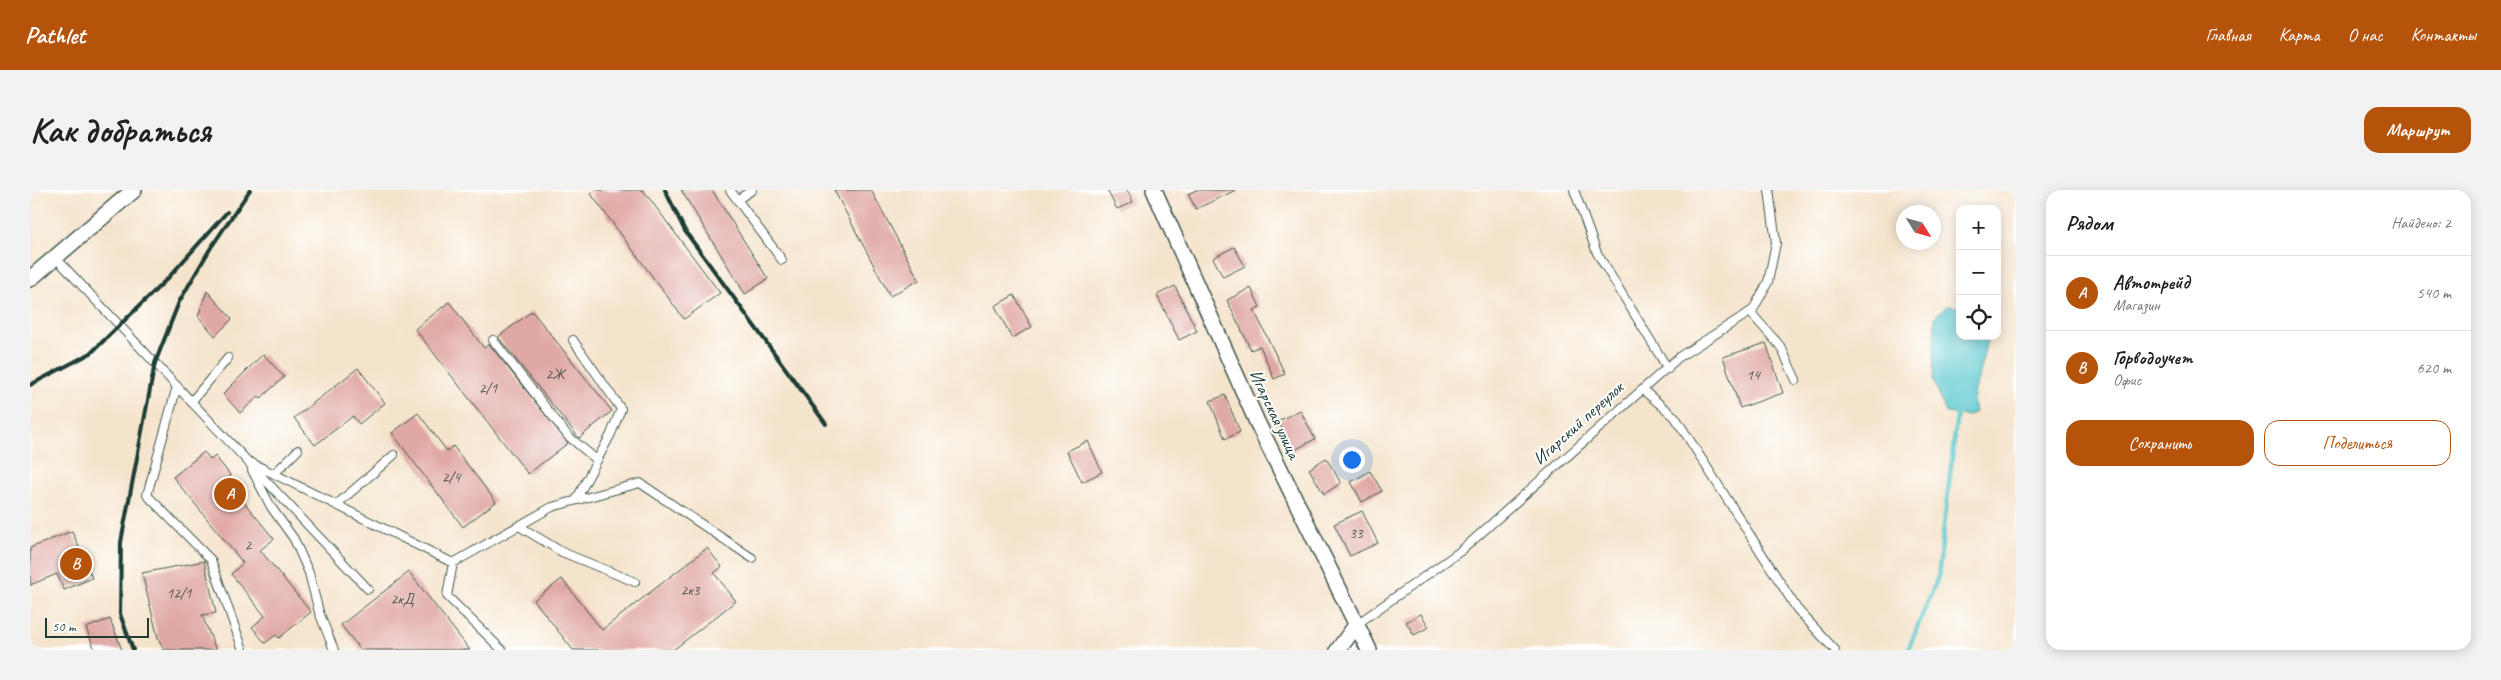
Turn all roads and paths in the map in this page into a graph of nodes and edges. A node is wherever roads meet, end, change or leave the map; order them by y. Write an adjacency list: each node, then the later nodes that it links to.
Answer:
1 (134, 190): 8 (street)
2 (730, 190): 7 (lane)
3 (752, 190): 7 (lane)
4 (1154, 190): 32 (street, Игарская улица)
5 (1574, 190): 15 (lane)
6 (1769, 190): 11 (lane, Игарский переулок)
7 (737, 200): 9 (lane)
8 (55, 257): 10 (street); 17 (lane)
9 (782, 260)
10 (30, 279)
11 (1750, 312): 15 (lane, Игарский переулок); 16 (lane)
12 (493, 340): 22 (lane)
13 (574, 340): 22 (lane)
14 (228, 358): 19 (lane)
15 (1668, 368): 18 (lane, Игарский переулок)
16 (1796, 380)
17 (177, 386): 19 (lane); 33 (lane)
18 (1643, 390): 32 (lane, Игарский переулок); 38 (lane)
19 (192, 402): 23 (lane)
20 (298, 450): 24 (lane)
21 (394, 455): 26 (lane)
22 (597, 460): 25 (lane)
23 (248, 461): 24 (lane); 31 (lane); 34 (lane)
24 (274, 474): 26 (lane)
25 (576, 500): 27 (lane); 28 (lane)
26 (336, 505): 29 (lane)
27 (519, 526): 29 (lane); 30 (lane)
28 (752, 558)
29 (453, 563): 35 (lane)
30 (636, 582)
31 (368, 589)
32 (1357, 624): 36 (street, Игарский переулок); 37 (street, Игарская улица)
33 (243, 650)
34 (334, 650)
35 (502, 650)
36 (1338, 650)
37 (1369, 650)
38 (1834, 650)

